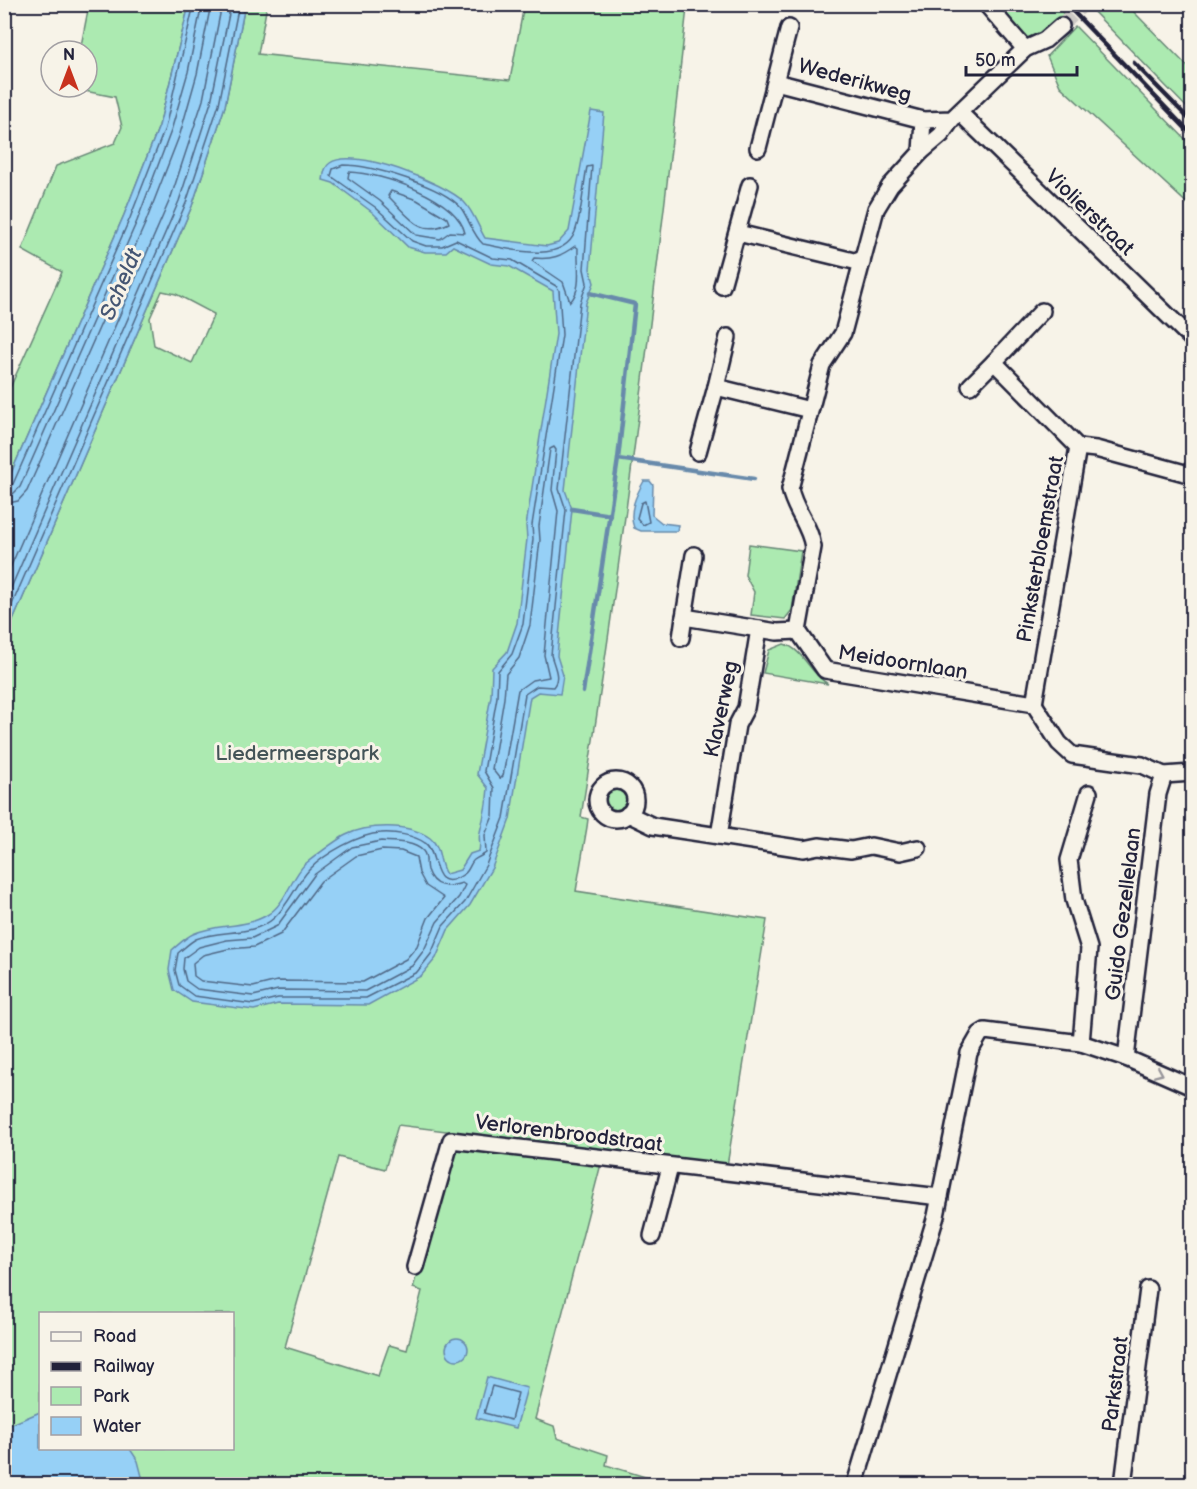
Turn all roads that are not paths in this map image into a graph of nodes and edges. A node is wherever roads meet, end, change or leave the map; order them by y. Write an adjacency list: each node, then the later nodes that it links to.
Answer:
1 (986, 4): 4 (street)
2 (1061, 26): 4 (street)
3 (789, 28): 5 (street, Wederikweg)
4 (1025, 49): 6 (street)
5 (776, 82): 7 (street, Wederikweg); 8 (street, Wederikweg)
6 (956, 116): 7 (street); 9 (street); 16 (street, Violierstraat)
7 (923, 120): 9 (street)
8 (758, 148)
9 (921, 152): 12 (street)
10 (750, 185): 11 (street)
11 (738, 233): 12 (street); 13 (street)
12 (862, 263): 20 (street)
13 (723, 286)
14 (1042, 311): 17 (street)
15 (728, 337): 19 (street)
16 (1192, 339)
17 (994, 362): 18 (street); 21 (street)
18 (970, 386)
19 (716, 387): 20 (street); 22 (street)
20 (810, 410): 27 (street)
21 (1078, 447): 23 (street, Pinksterbloemstraat); 29 (street, Pinksterbloemstraat)
22 (698, 452)
23 (1192, 475)
24 (694, 555): 25 (street)
25 (684, 617): 26 (street); 28 (street)
26 (759, 629): 27 (street); 34 (street, Klaverweg)
27 (798, 632): 29 (street, Meidoornlaan)
28 (681, 638)
29 (1034, 704): 31 (street)
30 (1192, 774): 31 (street)
31 (1164, 775): 37 (street, Guido Gezellelaan)
32 (1089, 793): 36 (street)
33 (628, 814): 34 (street)
34 (719, 836): 35 (street)
35 (918, 848)
36 (1081, 1043): 37 (street); 40 (street)
37 (1126, 1058): 38 (street, one-way to 38)
38 (1192, 1088)
39 (670, 1167): 40 (street, Verlorenbroodstraat); 41 (street, Verlorenbroodstraat); 42 (street, Verlorenbroodstraat)
40 (940, 1197): 44 (street)
41 (652, 1236)
42 (415, 1267)
43 (1148, 1289): 45 (street, Parkstraat)
44 (855, 1485)
45 (1124, 1485)

